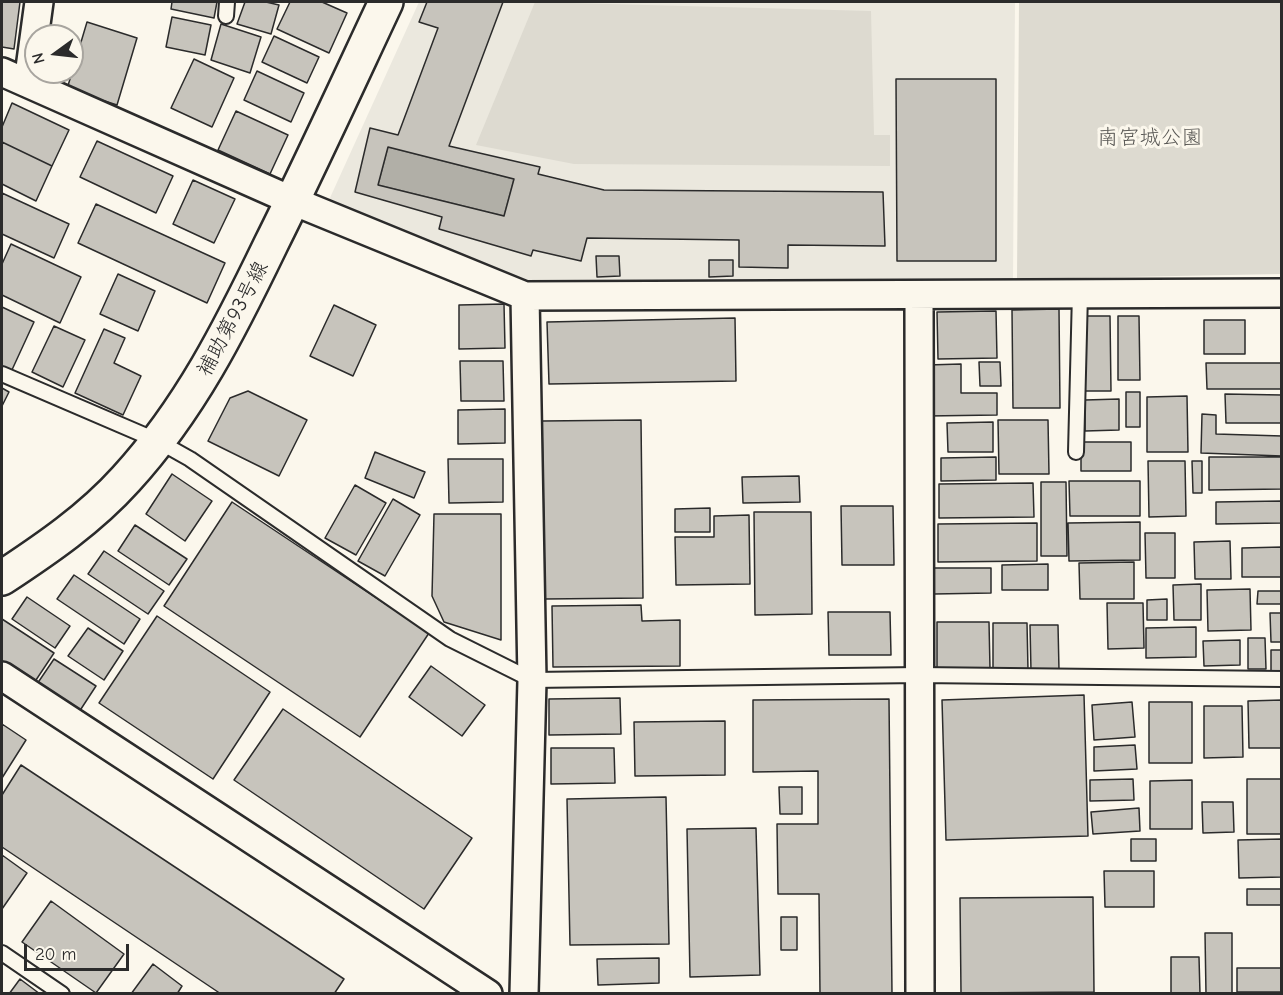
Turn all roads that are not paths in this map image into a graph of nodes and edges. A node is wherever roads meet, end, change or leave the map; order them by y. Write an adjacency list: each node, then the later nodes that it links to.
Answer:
1 (39, 2): 5 (street)
2 (226, 2): 4 (lane)
3 (386, 2): 9 (street, 補助第93号線)
4 (226, 16)
5 (36, 24)
6 (2, 72): 7 (street)
7 (24, 81)
8 (30, 84): 9 (street)
9 (292, 201): 13 (street); 15 (street, 補助第93号線)
10 (1080, 293): 11 (street); 12 (street); 16 (lane)
11 (1281, 293)
12 (919, 295): 13 (street); 18 (street)
13 (525, 296): 21 (street)
14 (2, 374): 15 (lane)
15 (158, 441): 17 (street, 補助第93号線); 21 (lane)
16 (1076, 452)
17 (2, 578)
18 (919, 675): 20 (lane); 21 (lane); 26 (street)
19 (2, 676): 24 (street)
20 (1281, 679)
21 (532, 680): 25 (street)
22 (2, 953): 23 (lane)
23 (62, 993)
24 (488, 993)
25 (524, 993)
26 (920, 993)

